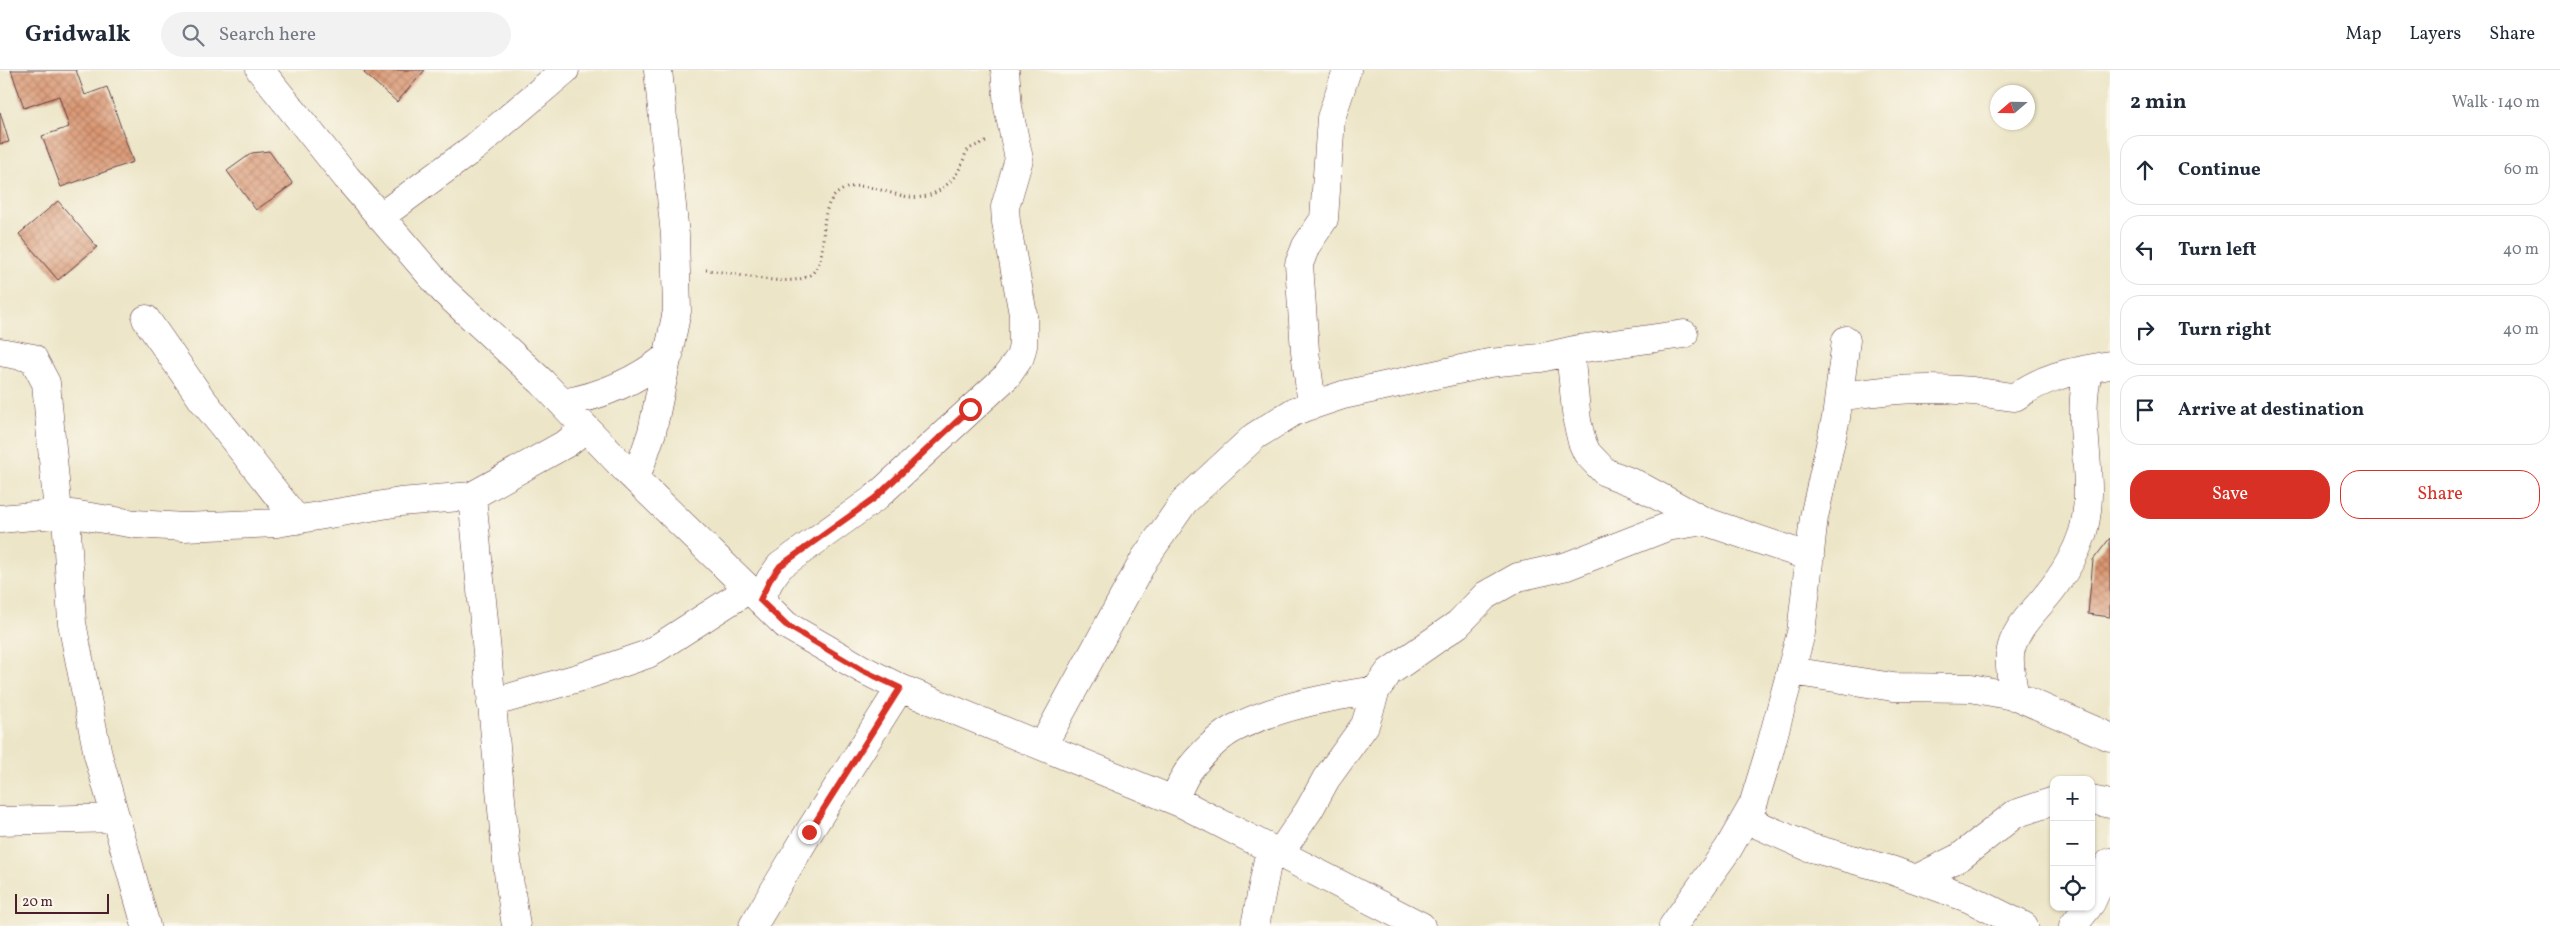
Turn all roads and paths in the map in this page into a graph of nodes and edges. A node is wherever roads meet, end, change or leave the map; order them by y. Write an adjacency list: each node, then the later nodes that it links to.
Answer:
1 (260, 70): 7 (street)
2 (566, 70): 7 (street)
3 (658, 70): 8 (street)
4 (1005, 70): 6 (street)
5 (1347, 70): 18 (street)
6 (1014, 130): 8 (path); 27 (street)
7 (380, 216): 17 (street)
8 (676, 268): 14 (street)
9 (146, 319): 24 (street)
10 (1684, 334): 12 (street)
11 (1846, 340): 16 (street)
12 (1570, 351): 18 (street); 25 (street)
13 (0, 352): 22 (street)
14 (668, 354): 17 (street); 20 (street)
15 (2100, 367): 16 (street); 31 (street)
16 (1839, 397): 26 (street)
17 (562, 403): 19 (street)
18 (1312, 405): 34 (street)
19 (586, 428): 20 (street); 21 (street)
20 (636, 478): 27 (street)
21 (472, 496): 24 (street); 32 (street)
22 (62, 513): 23 (street); 24 (street); 39 (street)
23 (0, 519)
24 (297, 520)
25 (1704, 521): 26 (street); 30 (street)
26 (1810, 557): 28 (street)
27 (754, 594): 29 (street); 32 (street)
28 (1791, 671): 31 (street); 40 (street)
29 (900, 688): 34 (street); 50 (street)
30 (1376, 690): 35 (street); 42 (street)
31 (2015, 696): 33 (street)
32 (491, 703): 49 (street)
33 (2110, 737)
34 (1042, 745): 35 (street)
35 (1174, 800): 42 (street)
36 (2095, 801): 38 (street)
37 (2050, 802): 44 (street)
38 (2110, 804)
39 (116, 818): 41 (street); 48 (street)
40 (1745, 819): 44 (street); 52 (street)
41 (0, 821)
42 (1275, 851): 47 (street); 51 (street)
43 (2110, 862): 45 (street)
44 (1916, 879): 53 (street)
45 (2095, 894)
46 (2085, 911): 54 (street)
47 (1411, 924)
48 (146, 926)
49 (516, 926)
50 (753, 926)
51 (1255, 926)
52 (1672, 926)
53 (2024, 926)
54 (2073, 926)

